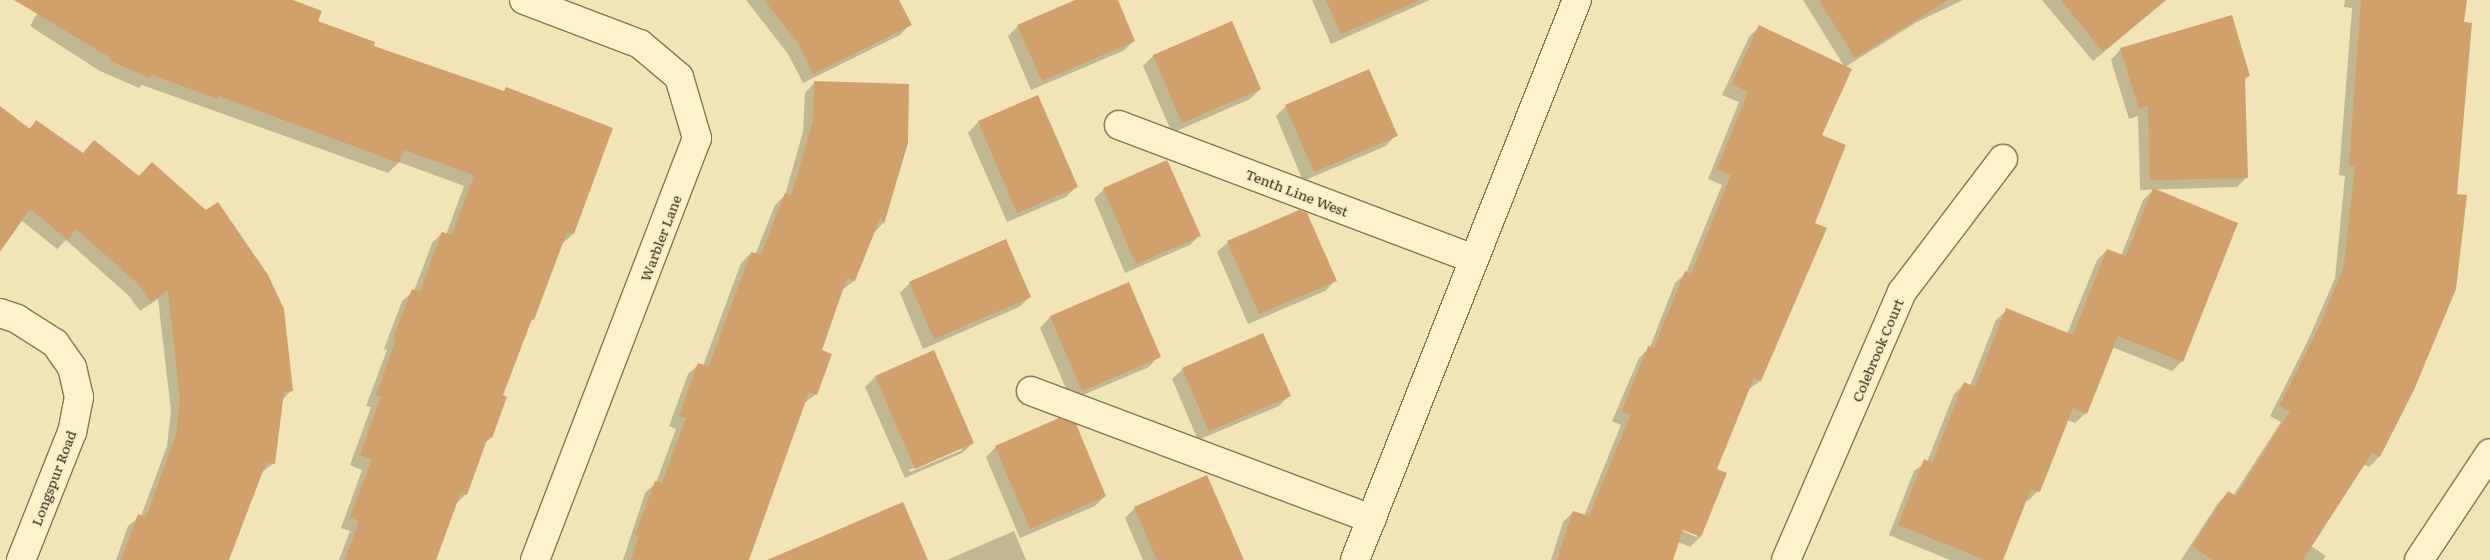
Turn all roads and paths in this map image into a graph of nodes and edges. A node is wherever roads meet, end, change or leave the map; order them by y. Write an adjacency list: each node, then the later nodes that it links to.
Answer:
1 (524, 0): 11 (street, Warbler Lane)
2 (1577, 0): 5 (street)
3 (1119, 125): 5 (street, Tenth Line West)
4 (2003, 159): 13 (street, Colebrook Court)
5 (1474, 259): 9 (street)
6 (0, 313): 10 (street, Longspur Road)
7 (1031, 391): 9 (street)
8 (2490, 453): 14 (street)
9 (1372, 519): 12 (street)
10 (22, 560)
11 (535, 560)
12 (1356, 560)
13 (1786, 560)
14 (2419, 560)

